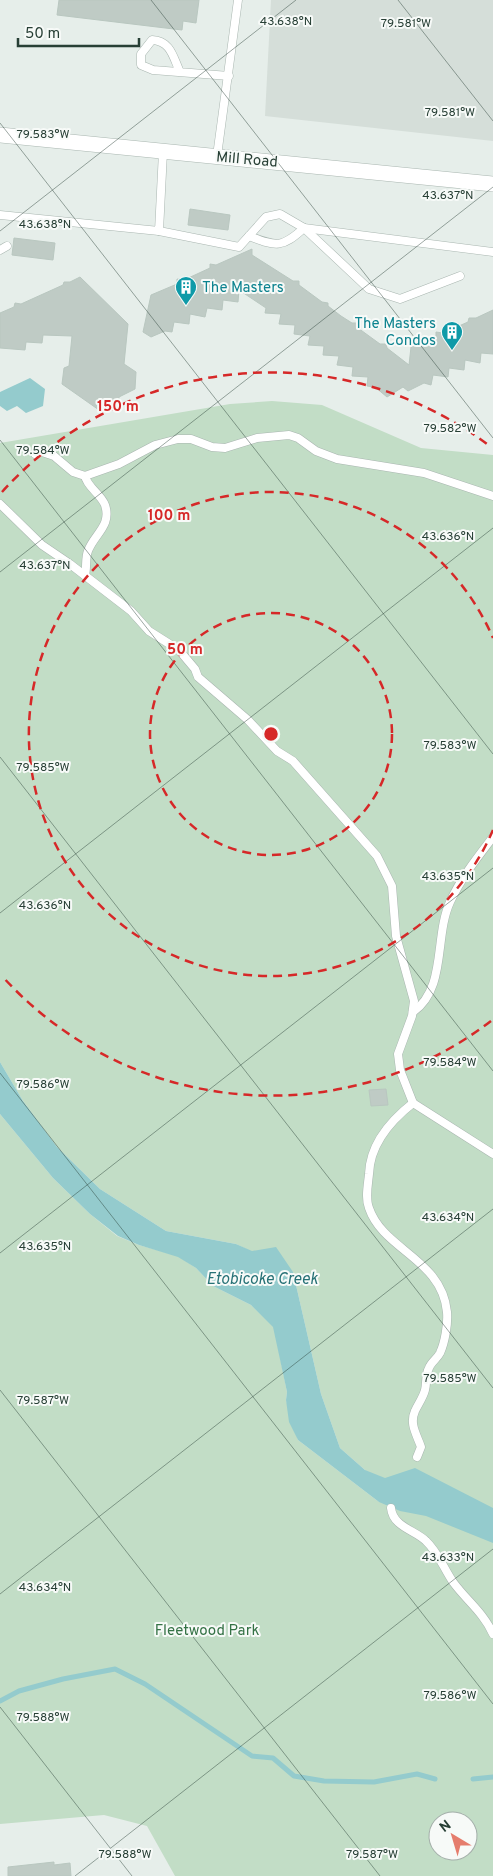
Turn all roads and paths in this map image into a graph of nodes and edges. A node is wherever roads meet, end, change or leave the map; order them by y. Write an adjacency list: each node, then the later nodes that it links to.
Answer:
1 (238, 0): 3 (lane)
2 (180, 72): 2 (lane); 3 (lane)
3 (230, 76): 6 (lane)
4 (0, 135): 5 (street, Mill Road)
5 (164, 152): 6 (street, Mill Road); 10 (lane)
6 (217, 156): 7 (street, Mill Road)
7 (493, 184)
8 (0, 215): 10 (lane)
9 (304, 228): 11 (lane); 11 (lane); 12 (lane); 13 (lane)
10 (159, 231): 11 (lane)
11 (249, 236)
12 (493, 252)
13 (460, 276)
14 (35, 454): 15 (lane)
15 (85, 476): 16 (lane); 18 (lane)
16 (493, 496)
17 (0, 504): 18 (lane)
18 (84, 575): 20 (lane)
19 (493, 837): 20 (lane)
20 (412, 1012): 21 (lane)
21 (413, 1103): 22 (lane); 23 (lane)
22 (493, 1154)
23 (417, 1457)
24 (391, 1508): 25 (lane)
25 (493, 1634)

